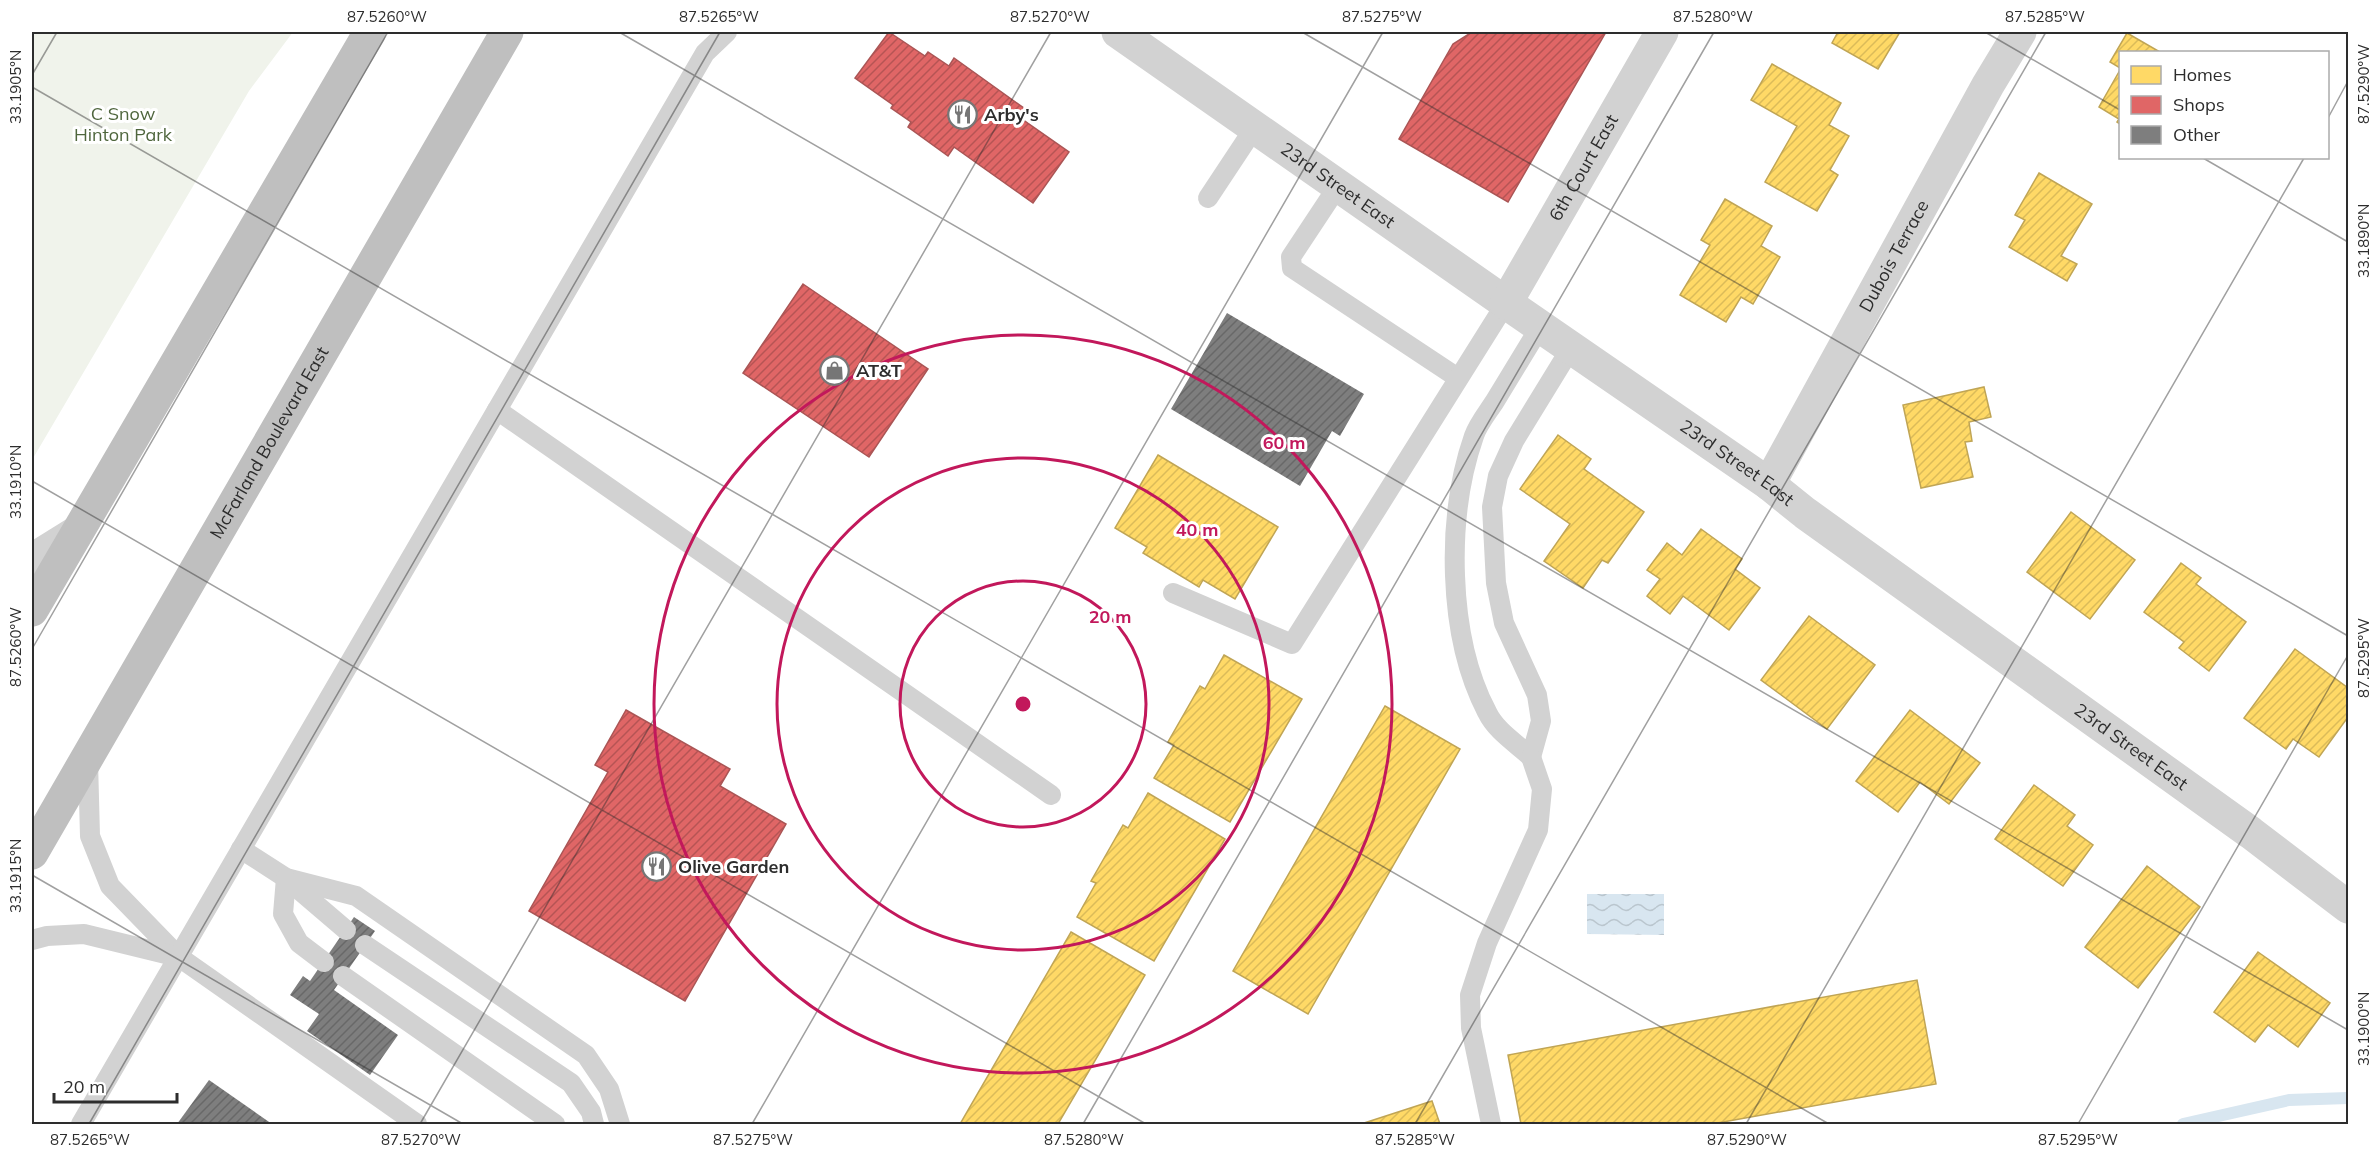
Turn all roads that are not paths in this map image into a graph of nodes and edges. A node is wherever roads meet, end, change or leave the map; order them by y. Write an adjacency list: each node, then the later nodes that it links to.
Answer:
1 (370, 32): 16 (highway)
2 (507, 32): 20 (highway, McFarland Boulevard East)
3 (727, 32): 14 (lane)
4 (1118, 32): 7 (street, 23rd Street East)
5 (1662, 32): 10 (street, 6th Court East)
6 (2020, 32): 15 (street, Dubois Terrace)
7 (1254, 127): 8 (street, 23rd Street East); 9 (lane)
8 (1338, 186): 10 (street, 23rd Street East); 13 (lane)
9 (1208, 198)
10 (1506, 303): 11 (street, 23rd Street East); 13 (lane)
11 (1540, 327): 12 (street, 23rd Street East); 21 (lane)
12 (1571, 348): 15 (street, 23rd Street East); 21 (lane)
13 (1458, 378): 18 (lane)
14 (497, 411): 22 (lane); 23 (lane)
15 (1769, 484): 26 (street, 23rd Street East)
16 (77, 532): 17 (street); 19 (highway)
17 (32, 560)
18 (1173, 592)
19 (32, 610)
20 (88, 756): 24 (highway, McFarland Boulevard East); 30 (lane)
21 (1531, 757): 38 (lane)
22 (1051, 795)
23 (241, 849): 25 (lane); 30 (lane)
24 (32, 853)
25 (286, 878): 27 (lane); 31 (lane); 37 (lane)
26 (2349, 907)
27 (346, 930)
28 (32, 940): 30 (lane)
29 (365, 945): 36 (lane)
30 (179, 957): 33 (lane); 34 (lane)
31 (324, 962)
32 (343, 976): 35 (lane)
33 (81, 1125)
34 (417, 1125)
35 (555, 1125)
36 (594, 1125)
37 (620, 1125)
38 (1491, 1125)

